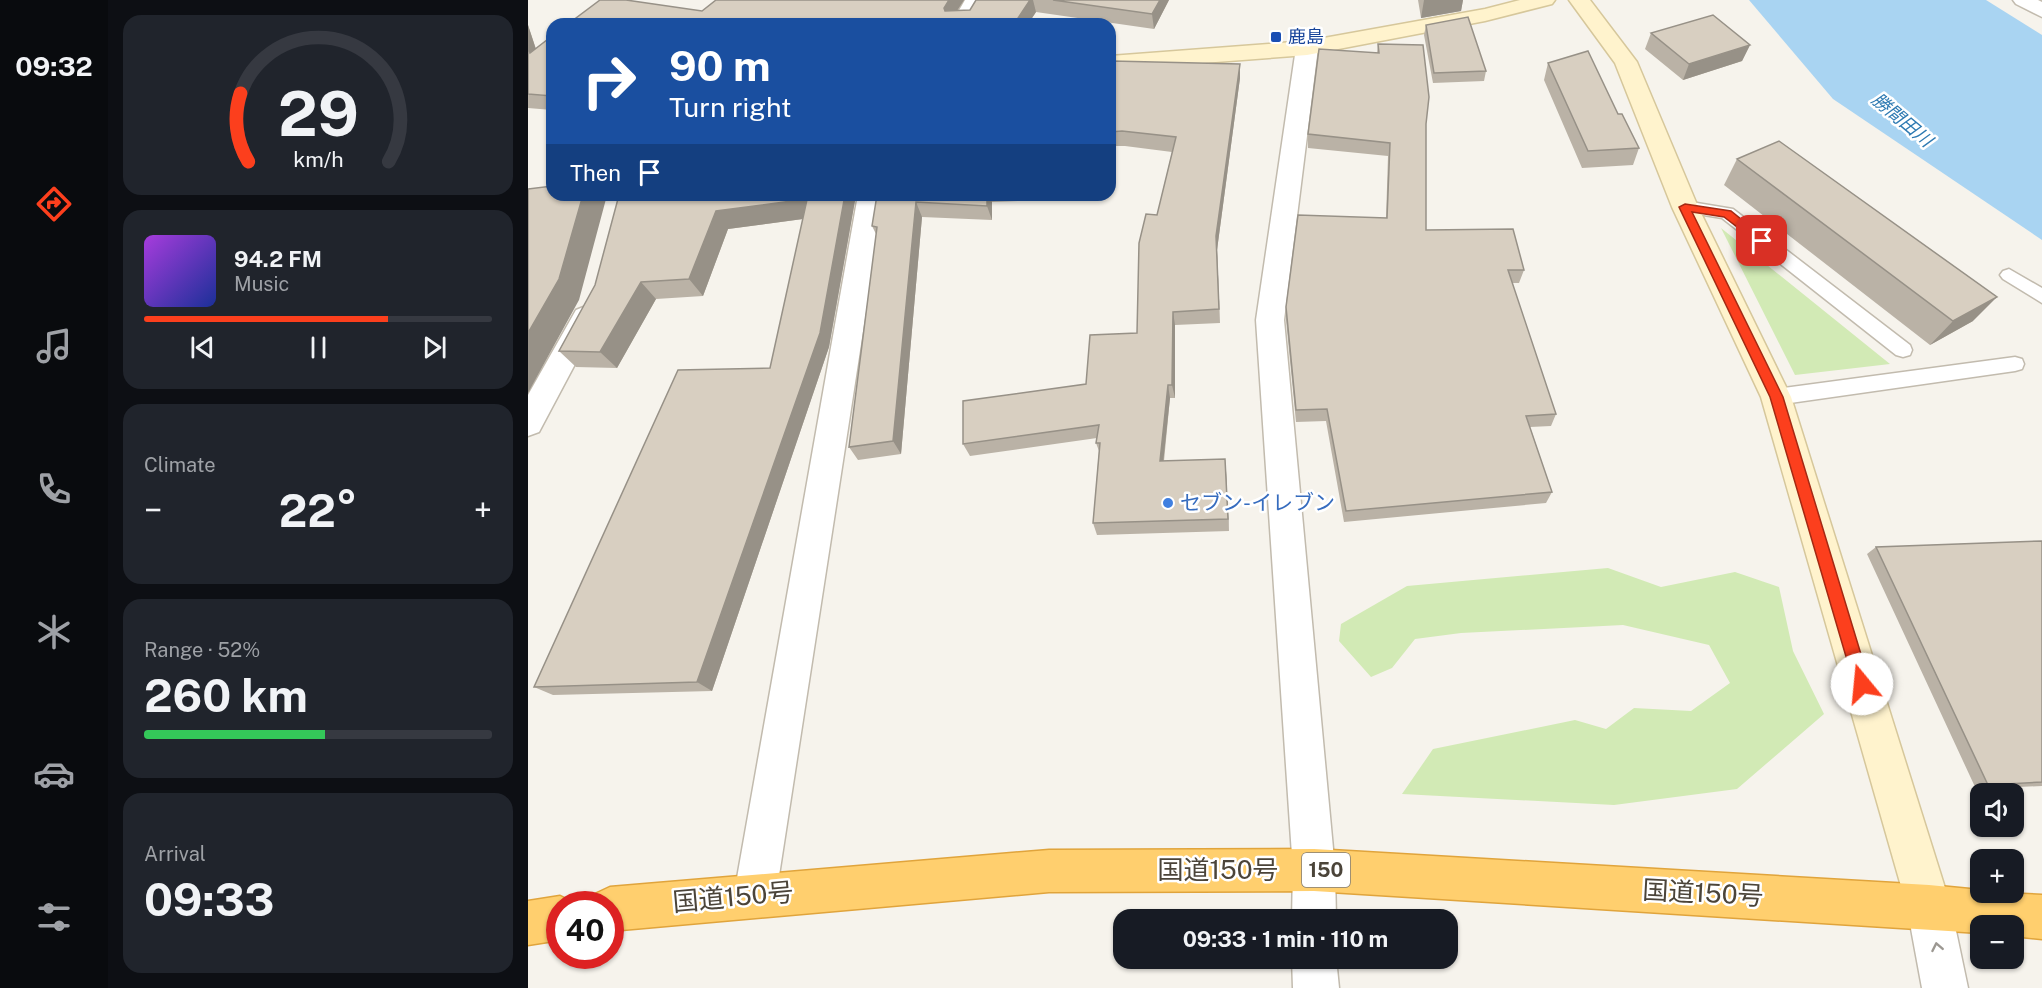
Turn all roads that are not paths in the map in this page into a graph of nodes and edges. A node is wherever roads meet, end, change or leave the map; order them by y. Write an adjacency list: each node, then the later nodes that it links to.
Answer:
1 (975, 0): 6 (street)
2 (1545, 0): 7 (street)
3 (1579, 0): 10 (street)
4 (2023, 0): 5 (street)
5 (2042, 11)
6 (965, 18)
7 (1307, 48): 8 (street); 18 (street)
8 (1116, 63)
9 (871, 201): 19 (street)
10 (1685, 207): 14 (lane); 16 (street)
11 (2009, 275): 13 (lane)
12 (597, 290): 17 (street)
13 (2042, 297)
14 (1903, 350)
15 (2015, 364): 16 (lane)
16 (1776, 397): 20 (street)
17 (528, 423)
18 (1314, 870): 19 (highway, 国道150号 / 150); 20 (highway, 国道150号 / 150); 22 (street)
19 (755, 895): 21 (highway, 国道150号 / 150)
20 (1929, 907): 23 (highway, 国道150号 / 150); 28 (street, one-way to 20)
21 (624, 908)
22 (1314, 909)
23 (2042, 917)
24 (546, 920): 25 (highway)
25 (528, 923)
26 (1315, 969): 27 (street)
27 (1316, 988)
28 (1944, 988)

